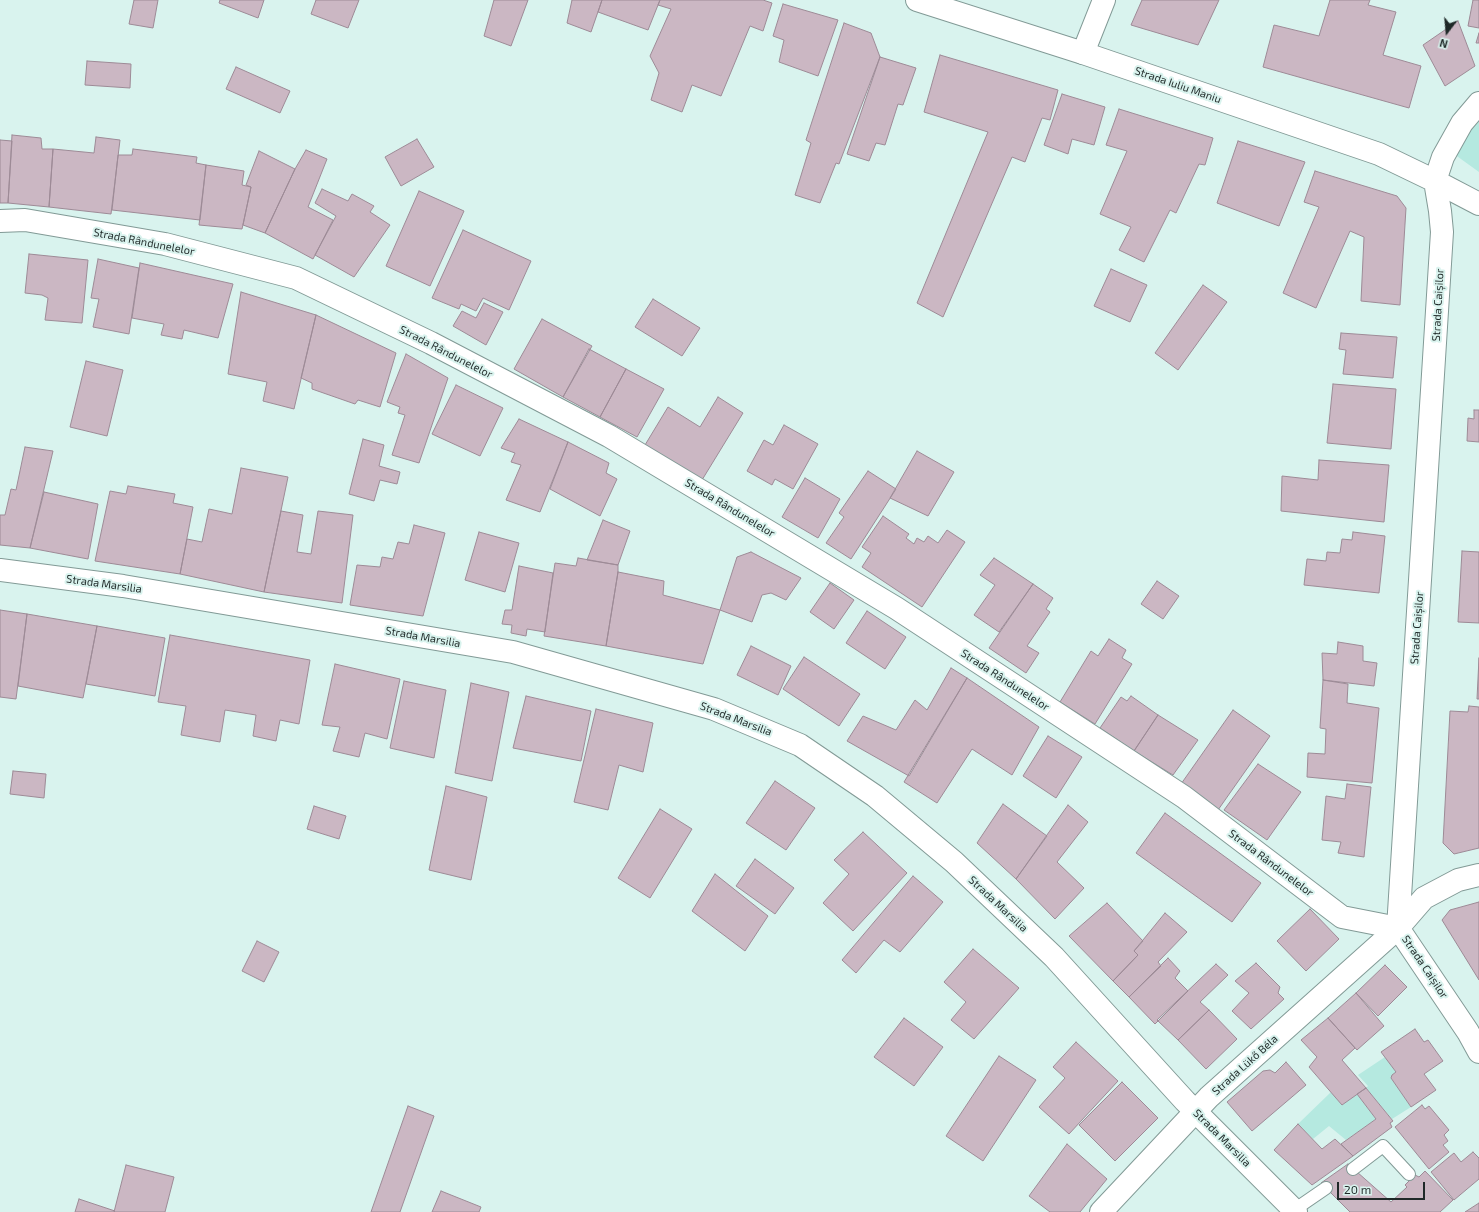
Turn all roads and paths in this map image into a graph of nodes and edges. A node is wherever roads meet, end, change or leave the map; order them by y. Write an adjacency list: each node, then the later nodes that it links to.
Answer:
1 (917, 0): 3 (street, Strada Iuliu Maniu)
2 (1104, 0): 3 (street)
3 (1083, 54): 5 (street, Strada Iuliu Maniu)
4 (1479, 103): 5 (street)
5 (1435, 181): 6 (street, Strada Iuliu Maniu); 10 (street, Strada Caișilor)
6 (1479, 204)
7 (0, 221): 10 (street, Strada Rândunelelor)
8 (0, 570): 12 (street, Strada Marsilia)
9 (1479, 875): 10 (street, Strada Lükő Béla)
10 (1398, 928): 11 (street, Strada Caișilor); 12 (street, Strada Lükő Béla)
11 (1479, 1052)
12 (1196, 1111): 16 (street, Strada Marsilia); 17 (street, Strada Lükő Béla)
13 (1353, 1168): 14 (lane)
14 (1408, 1174)
15 (1326, 1188): 16 (lane)
16 (1295, 1211)
17 (1101, 1212)

